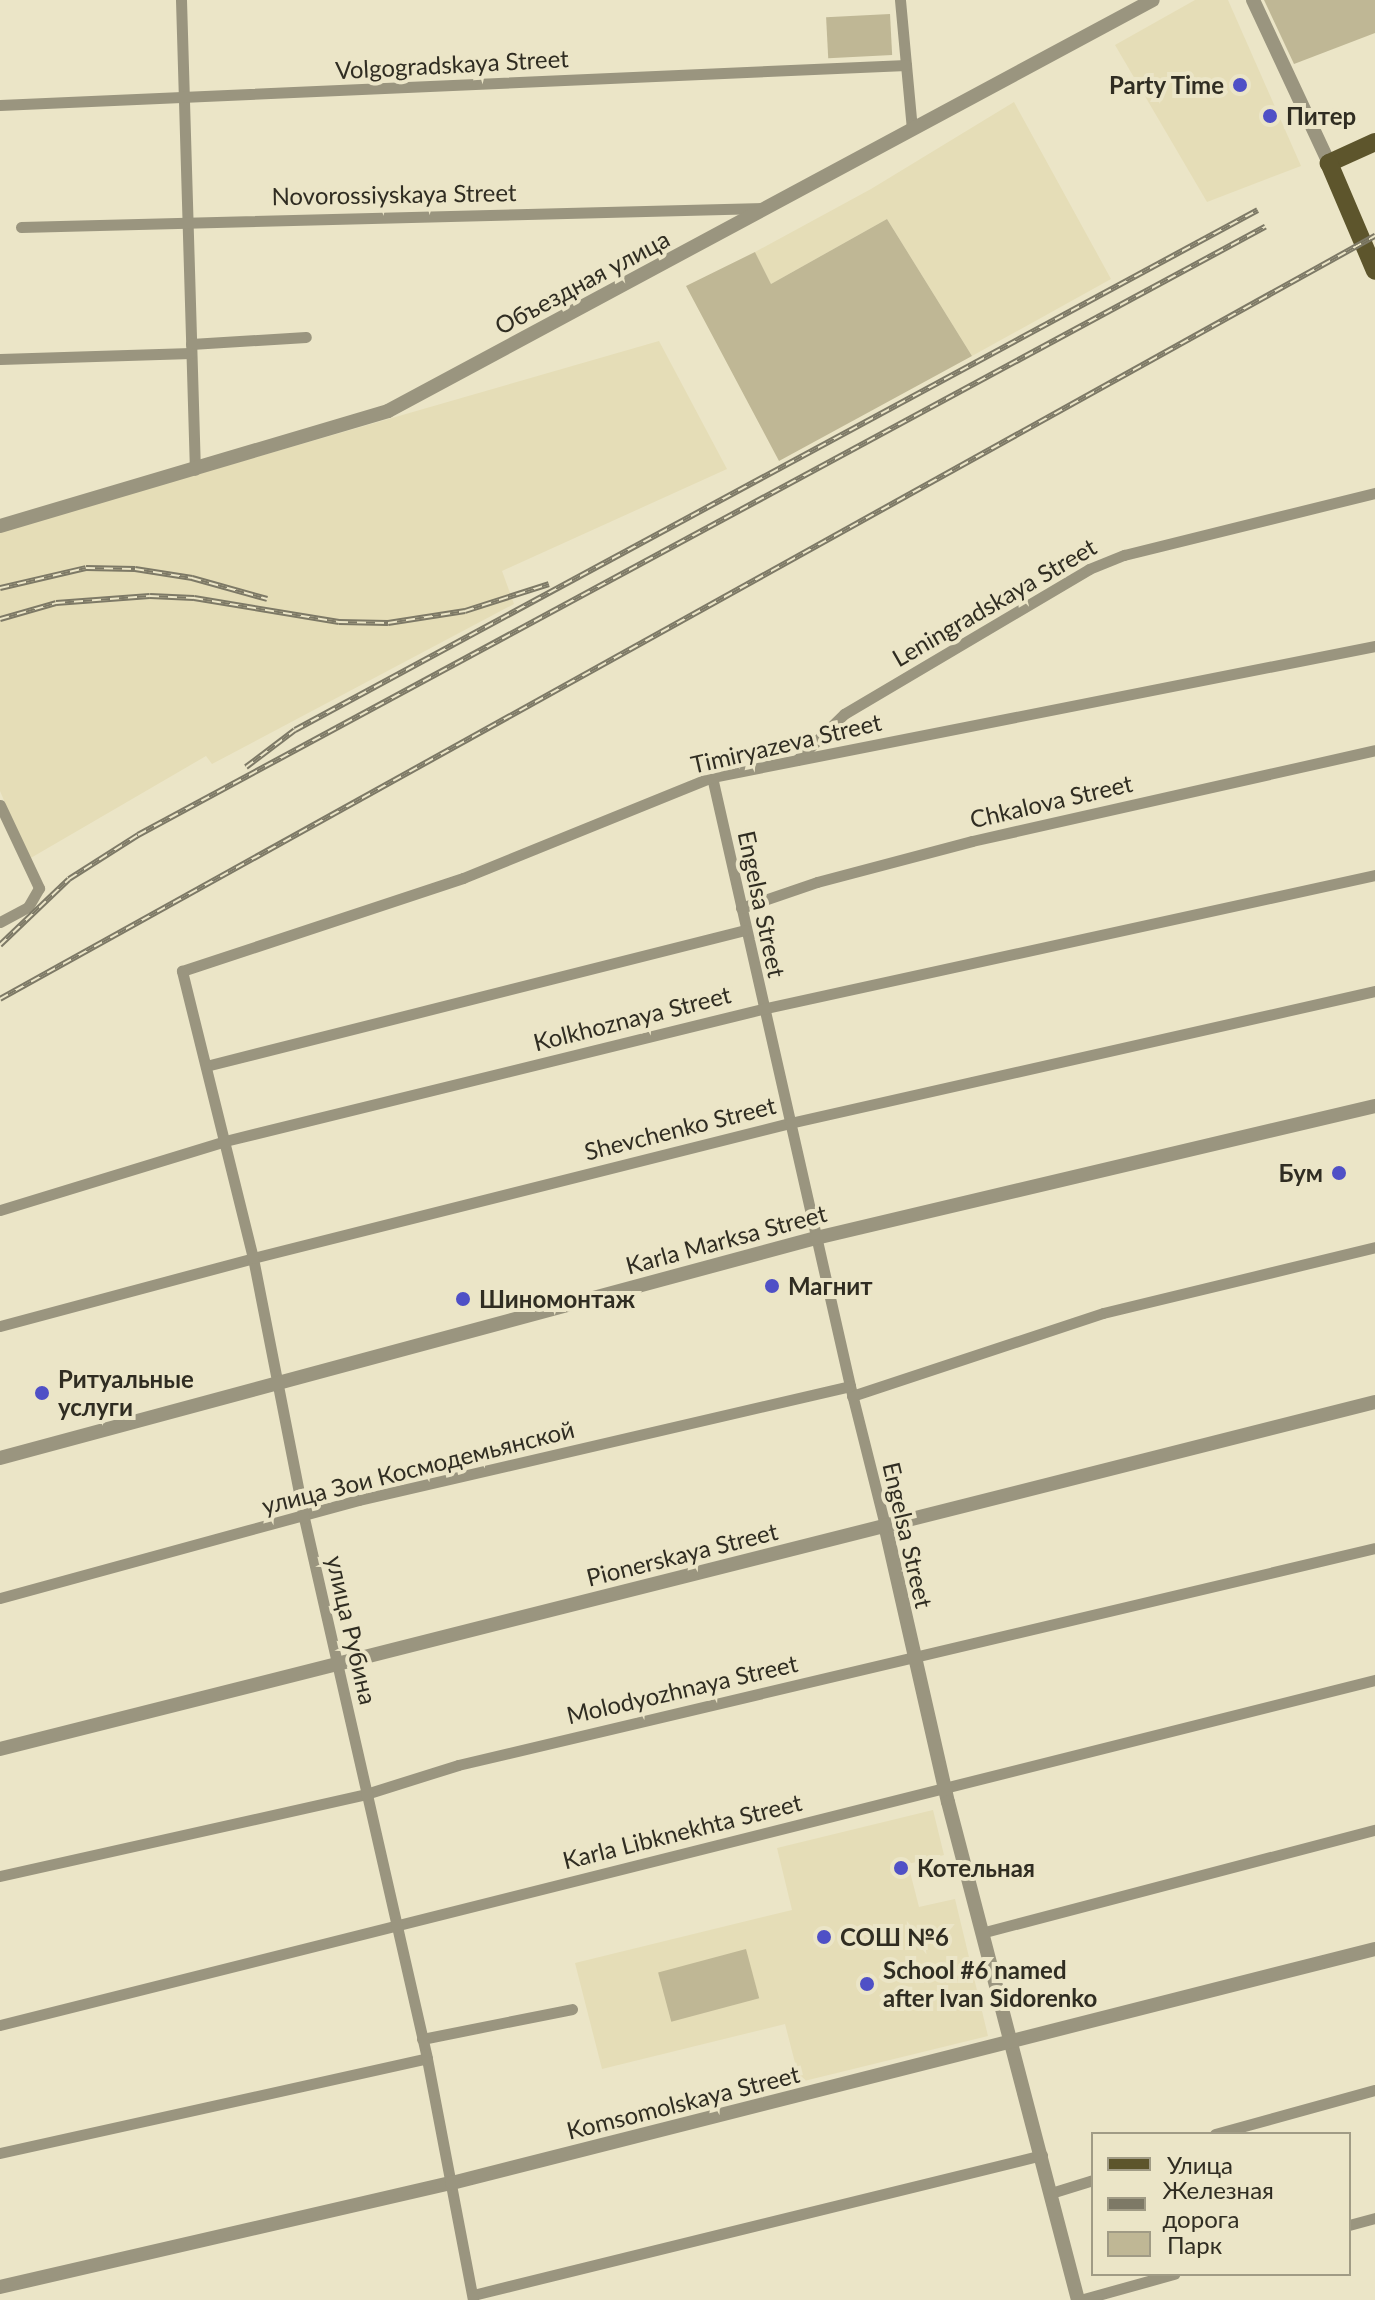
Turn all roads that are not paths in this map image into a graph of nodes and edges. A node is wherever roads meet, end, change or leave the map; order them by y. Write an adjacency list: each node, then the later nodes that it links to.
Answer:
1 (181, 0): 7 (street)
2 (900, 0): 6 (street)
3 (1153, 0): 5 (street, Объездная улица)
4 (1253, 0): 11 (street)
5 (1136, 5): 9 (street, Объездная улица)
6 (906, 65): 7 (street, Volgogradskaya Street); 9 (street)
7 (184, 98): 8 (street, Volgogradskaya Street); 13 (street)
8 (0, 105)
9 (912, 129): 12 (street, Объездная улица)
10 (1375, 142): 11 (main road)
11 (1329, 163): 15 (main road)
12 (767, 208): 13 (street, Novorossiyskaya Street); 19 (street, Объездная улица)
13 (186, 221): 14 (street, Novorossiyskaya Street); 17 (street)
14 (21, 227)
15 (1375, 271)
16 (306, 337): 17 (street)
17 (191, 349): 18 (street); 19 (street)
18 (0, 359)
19 (195, 470): 21 (street, Объездная улица)
20 (1375, 493): 24 (street, Leningradskaya Street)
21 (0, 526)
22 (1375, 646): 24 (street, Timiryazeva Street)
23 (1375, 750): 28 (street, Chkalova Street)
24 (797, 760): 25 (street, Timiryazeva Street)
25 (712, 777): 28 (street, Engelsa Street); 31 (street, Timiryazeva Street)
26 (0, 805): 29 (street)
27 (1375, 875): 33 (street, Kolkhoznaya Street)
28 (741, 908): 30 (street, Engelsa Street)
29 (0, 922)
30 (745, 930): 33 (street, Engelsa Street); 34 (street)
31 (182, 971): 34 (street, улица Рубина)
32 (1375, 991): 36 (street, Shevchenko Street)
33 (762, 1009): 36 (street, Engelsa Street); 37 (street, Kolkhoznaya Street)
34 (206, 1066): 37 (street, улица Рубина)
35 (1375, 1106): 39 (street, Karla Marksa Street)
36 (790, 1123): 39 (street, Engelsa Street); 41 (street, Shevchenko Street)
37 (225, 1141): 38 (street, Kolkhoznaya Street); 41 (street, улица Рубина)
38 (0, 1210)
39 (816, 1238): 43 (street, Karla Marksa Street); 44 (street, Engelsa Street)
40 (1375, 1247): 44 (street, улица Зои Космодемьянской)
41 (253, 1258): 42 (street, Shevchenko Street); 43 (street, улица Рубина)
42 (0, 1326)
43 (276, 1382): 46 (street, Karla Marksa Street); 47 (street, улица Рубина)
44 (851, 1391): 47 (street, улица Зои Космодемьянской); 48 (street, Engelsa Street)
45 (1375, 1402): 48 (street, Pionerskaya Street)
46 (0, 1458)
47 (304, 1518): 50 (street, улица Зои Космодемьянской); 52 (street, улица Рубина)
48 (885, 1525): 51 (street, Engelsa Street); 52 (street, Pionerskaya Street)
49 (1375, 1548): 51 (street, Molodyozhnaya Street)
50 (0, 1598)
51 (913, 1658): 55 (street, Engelsa Street); 56 (street, Molodyozhnaya Street)
52 (337, 1664): 54 (street, Pionerskaya Street); 56 (street, улица Рубина)
53 (1375, 1680): 55 (street, Karla Libknekhta Street)
54 (0, 1749)
55 (944, 1786): 59 (street, Karla Libknekhta Street); 60 (street, Engelsa Street)
56 (366, 1794): 58 (street, Molodyozhnaya Street); 59 (street, улица Рубина)
57 (1375, 1830): 60 (street)
58 (0, 1876)
59 (394, 1925): 63 (street, Karla Libknekhta Street); 64 (street, улица Рубина)
60 (981, 1933): 65 (street, Engelsa Street)
61 (1375, 1949): 65 (street, Komsomolskaya Street)
62 (572, 2009): 64 (street)
63 (0, 2025)
64 (422, 2039): 66 (street, улица Рубина)
65 (1008, 2042): 70 (street, Engelsa Street); 72 (street, Komsomolskaya Street)
66 (427, 2058): 69 (street); 72 (street, улица Рубина)
67 (1375, 2090): 68 (street)
68 (1222, 2132)
69 (0, 2153)
70 (1042, 2155): 73 (street, Engelsa Street); 78 (street)
71 (1091, 2181): 73 (street)
72 (452, 2183): 77 (street, Komsomolskaya Street); 78 (street, улица Рубина)
73 (1051, 2193): 79 (street, Engelsa Street)
74 (1375, 2218): 75 (street)
75 (1351, 2224)
76 (1167, 2276): 79 (street)
77 (0, 2287)
78 (473, 2297)
79 (1079, 2300)

